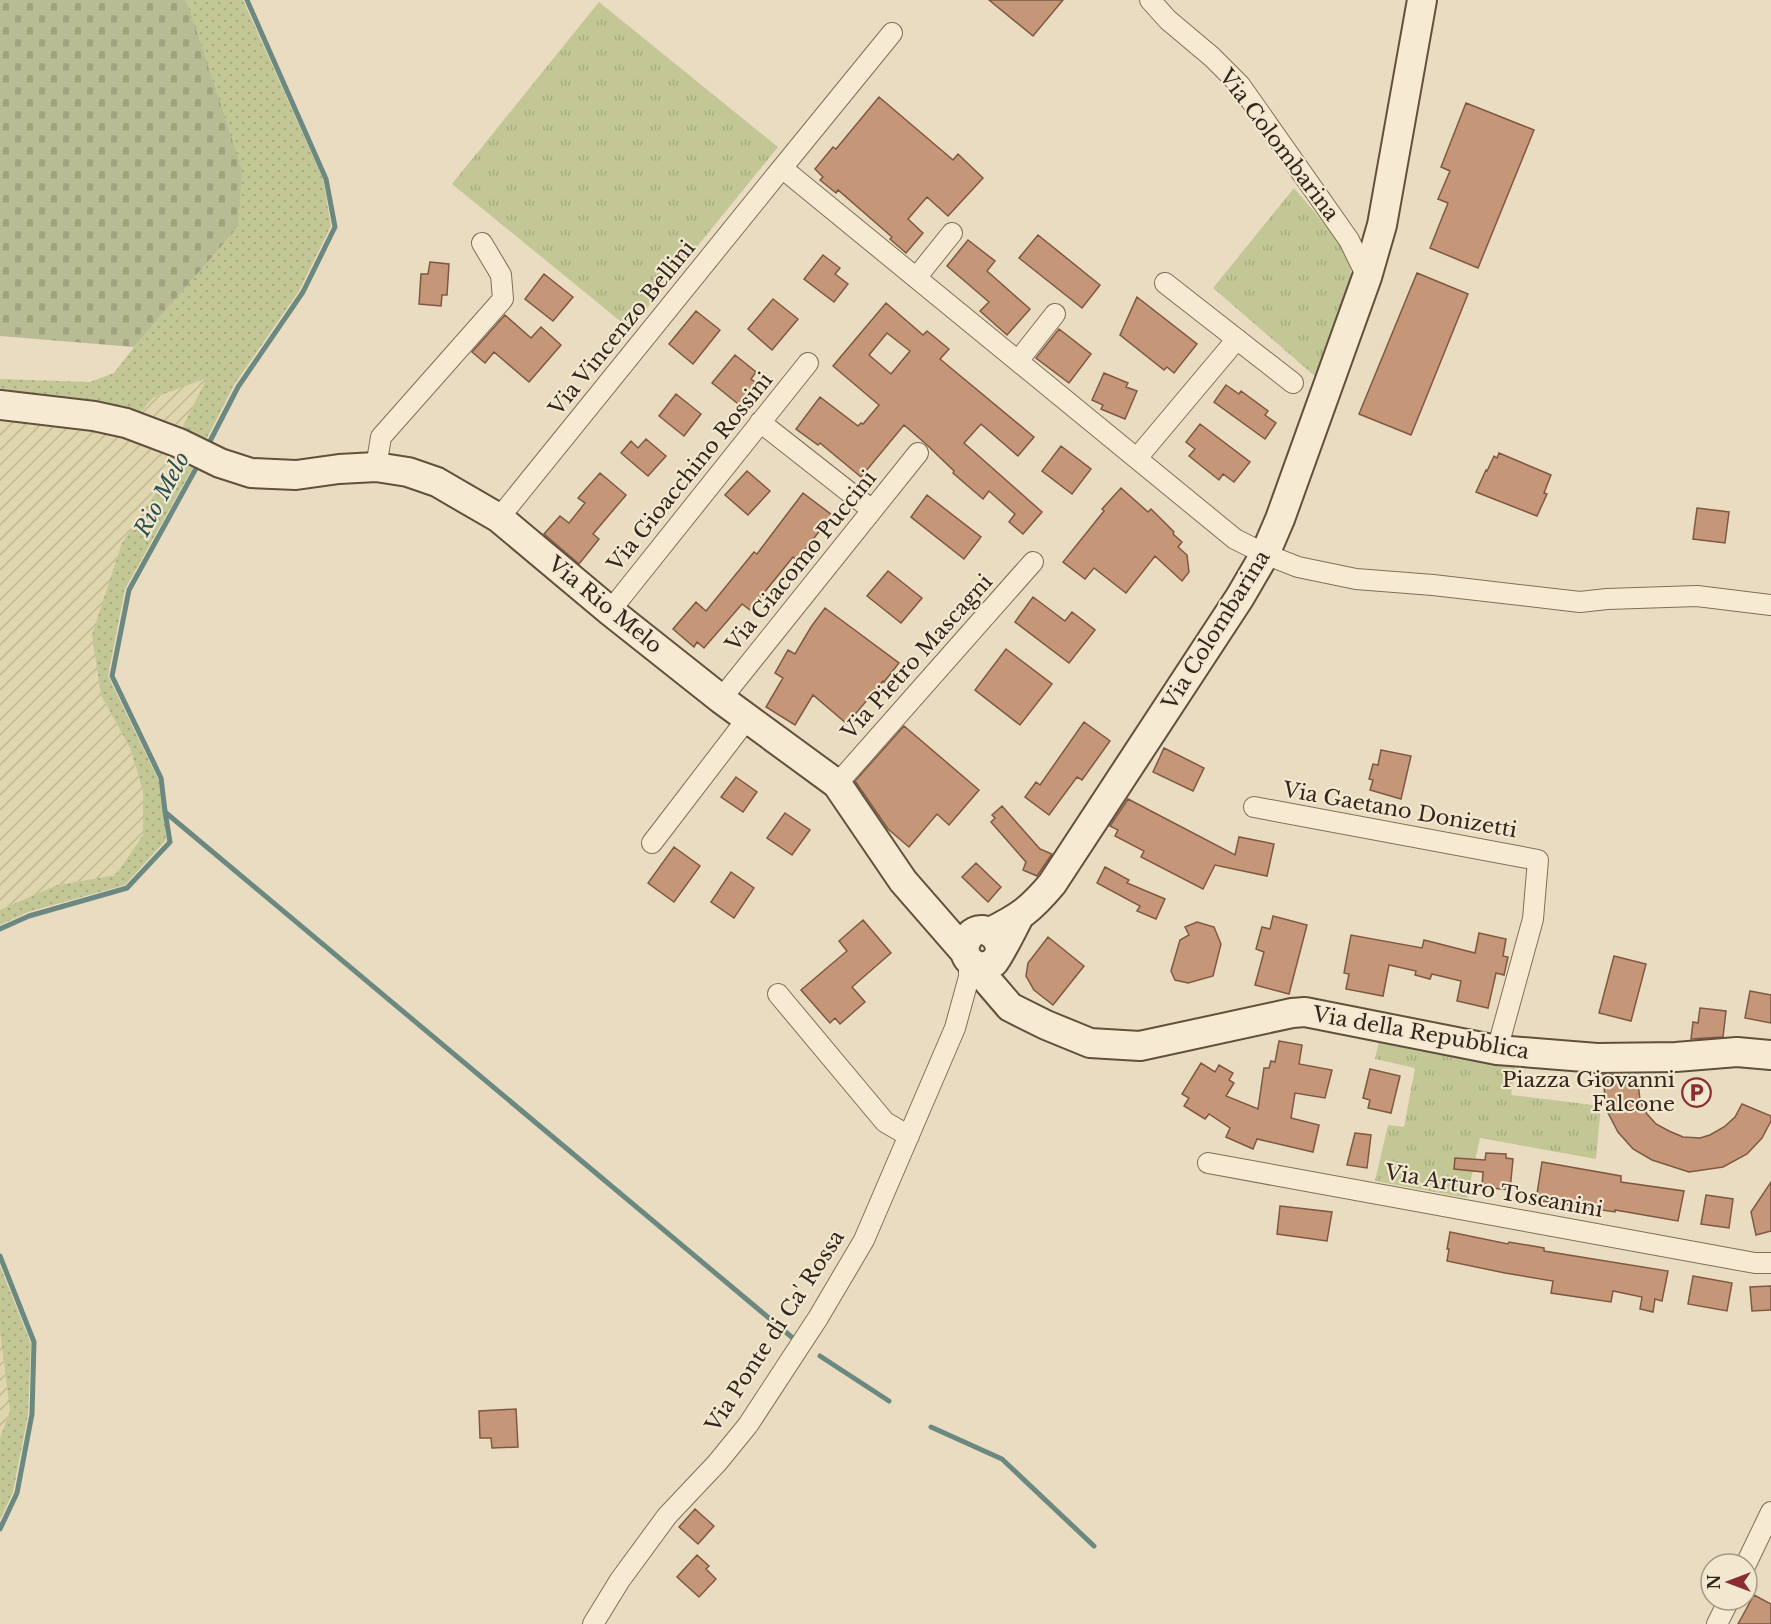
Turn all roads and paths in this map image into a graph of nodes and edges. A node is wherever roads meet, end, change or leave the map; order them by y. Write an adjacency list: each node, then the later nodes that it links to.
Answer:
1 (1150, 0): 7 (street, Via Colombarina)
2 (1422, 0): 7 (street, Via Colombarina)
3 (892, 33): 4 (street, Via Vincenzo Bellini)
4 (782, 168): 8 (street); 21 (street, Via Vincenzo Bellini)
5 (952, 233): 8 (street)
6 (482, 243): 19 (street)
7 (1367, 277): 22 (street, Via Colombarina)
8 (916, 278): 12 (street)
9 (1165, 283): 11 (street)
10 (1055, 314): 12 (street)
11 (1237, 339): 14 (street); 18 (street)
12 (1018, 361): 18 (street)
13 (808, 363): 16 (street, Via Gioacchino Rossini)
14 (1293, 383)
15 (0, 405): 19 (street, Via Rio Melo)
16 (760, 422): 20 (street); 25 (street, Via Gioacchino Rossini)
17 (918, 453): 20 (street, Via Giacomo Puccini)
18 (1137, 458): 22 (street)
19 (376, 467): 21 (street, Via Rio Melo)
20 (872, 510): 26 (street, Via Giacomo Puccini)
21 (499, 518): 25 (street, Via Rio Melo)
22 (1265, 554): 24 (street); 31 (street, Via Colombarina)
23 (1033, 562): 28 (street, Via Pietro Mascagni)
24 (1771, 605)
25 (610, 611): 26 (street, Via Rio Melo)
26 (721, 699): 27 (street, Via Rio Melo)
27 (747, 718): 28 (street, Via Rio Melo); 30 (street)
28 (837, 784): 31 (street, Via Rio Melo)
29 (1254, 807): 33 (street, Via Gaetano Donizetti)
30 (652, 843)
31 (982, 950): 33 (street, Via della Repubblica); 35 (street, Via Ponte di Ca' Rossa)
32 (778, 994): 35 (street)
33 (1497, 1050): 34 (street, Via della Repubblica)
34 (1771, 1055)
35 (909, 1136): 40 (street, Via Ponte di Ca' Rossa)
36 (1208, 1163): 37 (street, Via Arturo Toscanini)
37 (1771, 1263)
38 (1771, 1512): 39 (street)
39 (1752, 1552)
40 (593, 1624)

